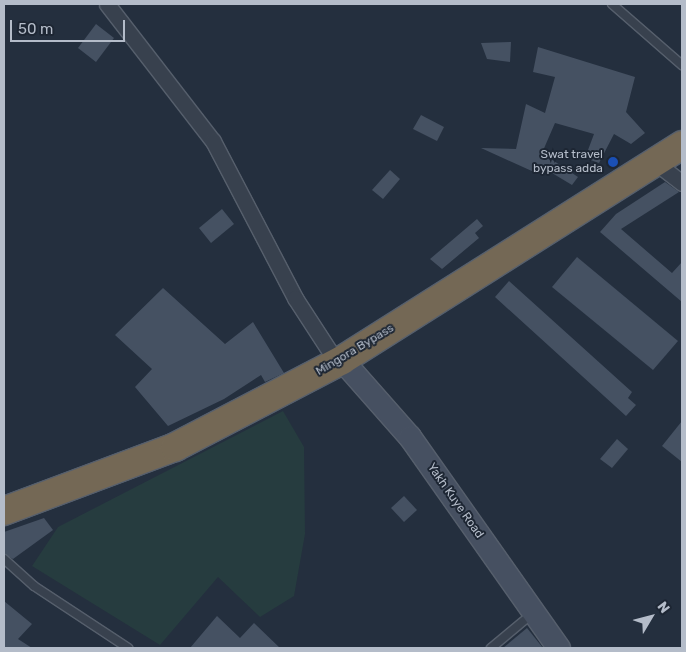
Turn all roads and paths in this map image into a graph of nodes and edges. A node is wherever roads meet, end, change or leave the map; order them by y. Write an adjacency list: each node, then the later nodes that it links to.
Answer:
1 (107, 4): 7 (street)
2 (612, 4): 3 (lane)
3 (682, 65)
4 (682, 144): 5 (highway, Mingora Bypass)
5 (655, 162): 6 (street); 7 (highway, Mingora Bypass)
6 (682, 183)
7 (342, 360): 8 (highway, Mingora Bypass); 10 (main road, Yakh Kuye Road)
8 (4, 511)
9 (4, 559): 11 (lane)
10 (534, 612): 12 (lane); 13 (main road, Yakh Kuye Road)
11 (128, 648)
12 (491, 648)
13 (559, 648)

